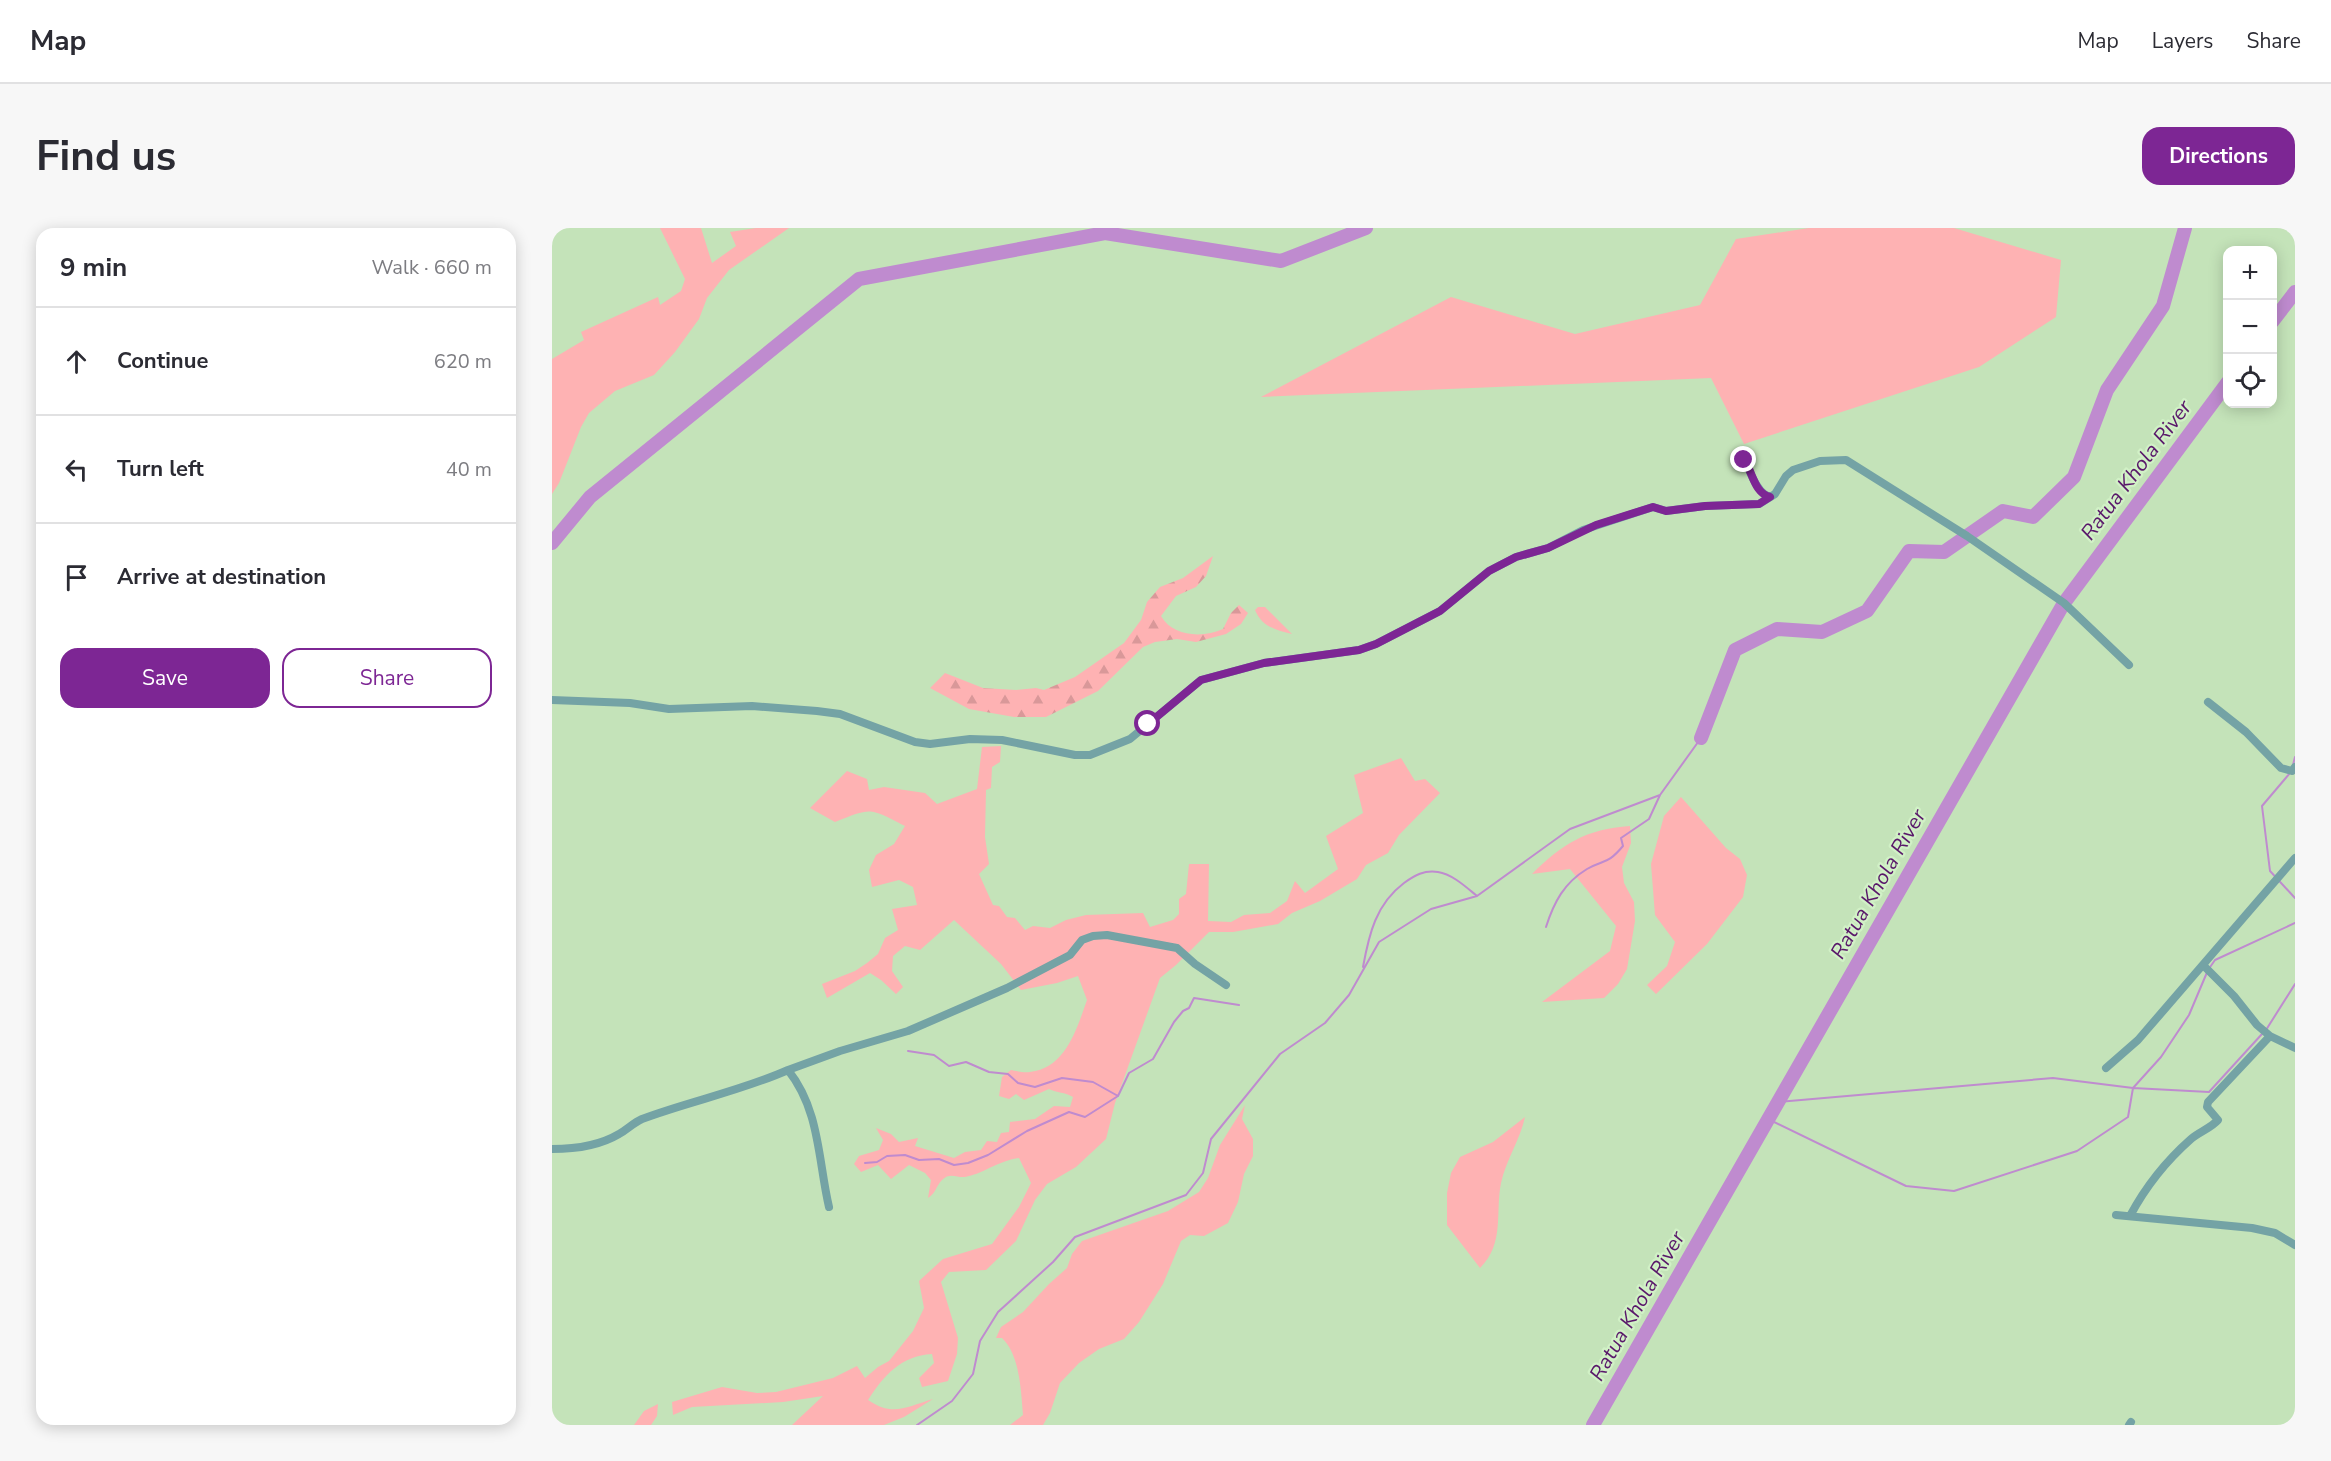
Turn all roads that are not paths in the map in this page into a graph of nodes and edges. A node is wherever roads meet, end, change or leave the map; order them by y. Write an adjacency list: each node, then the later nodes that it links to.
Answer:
1 (1744, 450): 2 (street)
2 (1770, 497): 3 (street); 4 (street)
3 (2129, 665)
4 (552, 700)
5 (2208, 702): 6 (street)
6 (2295, 768)
7 (2295, 858): 8 (street)
8 (2203, 965): 10 (street); 12 (street)
9 (1226, 985): 13 (street)
10 (2270, 1036): 11 (street); 17 (street)
11 (2295, 1048)
12 (2106, 1068)
13 (788, 1070): 14 (street); 15 (street)
14 (552, 1149)
15 (829, 1207)
16 (2116, 1215): 17 (street)
17 (2130, 1216): 18 (street)
18 (2295, 1245)

